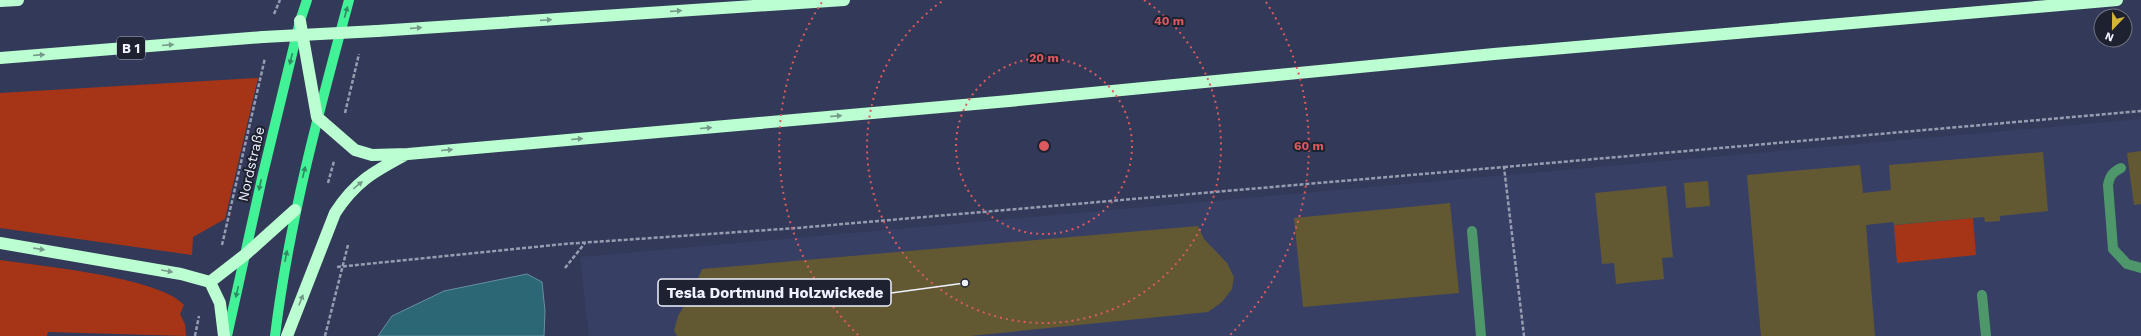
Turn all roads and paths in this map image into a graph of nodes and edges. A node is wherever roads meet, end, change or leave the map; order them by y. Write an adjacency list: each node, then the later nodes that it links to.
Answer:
1 (18, 0): 7 (highway)
2 (280, 0): 8 (path)
3 (307, 0): 9 (main road, Nordstraße)
4 (350, 0): 13 (main road, one-way to 4)
5 (844, 0): 11 (highway, B 1, one-way to 5, bridge)
6 (2117, 0): 14 (highway, one-way to 6)
7 (0, 2)
8 (274, 15)
9 (300, 21): 13 (highway); 22 (main road, Nordstraße, one-way to 22)
10 (266, 52): 27 (path)
11 (0, 58)
12 (2141, 111): 15 (path)
13 (317, 117): 14 (highway); 17 (main road, one-way to 13)
14 (408, 154): 24 (highway, one-way to 14)
15 (1504, 167): 21 (path); 35 (path)
16 (2121, 168): 26 (lane)
17 (295, 210): 22 (highway); 31 (main road, one-way to 17)
18 (1472, 231): 34 (lane)
19 (349, 239): 23 (path)
20 (0, 243): 27 (highway, one-way to 27)
21 (585, 243): 23 (path); 25 (path)
22 (246, 254): 27 (highway); 30 (main road, Nordstraße, one-way to 30)
23 (342, 266): 24 (path); 33 (path)
24 (314, 268): 32 (highway, one-way to 24)
25 (565, 268)
26 (2141, 268)
27 (210, 282): 29 (path); 30 (highway)
28 (1982, 294): 36 (lane)
29 (195, 336)
30 (226, 336)
31 (275, 336)
32 (287, 336)
33 (325, 336)
34 (1481, 336)
35 (1524, 336)
36 (1986, 336)

